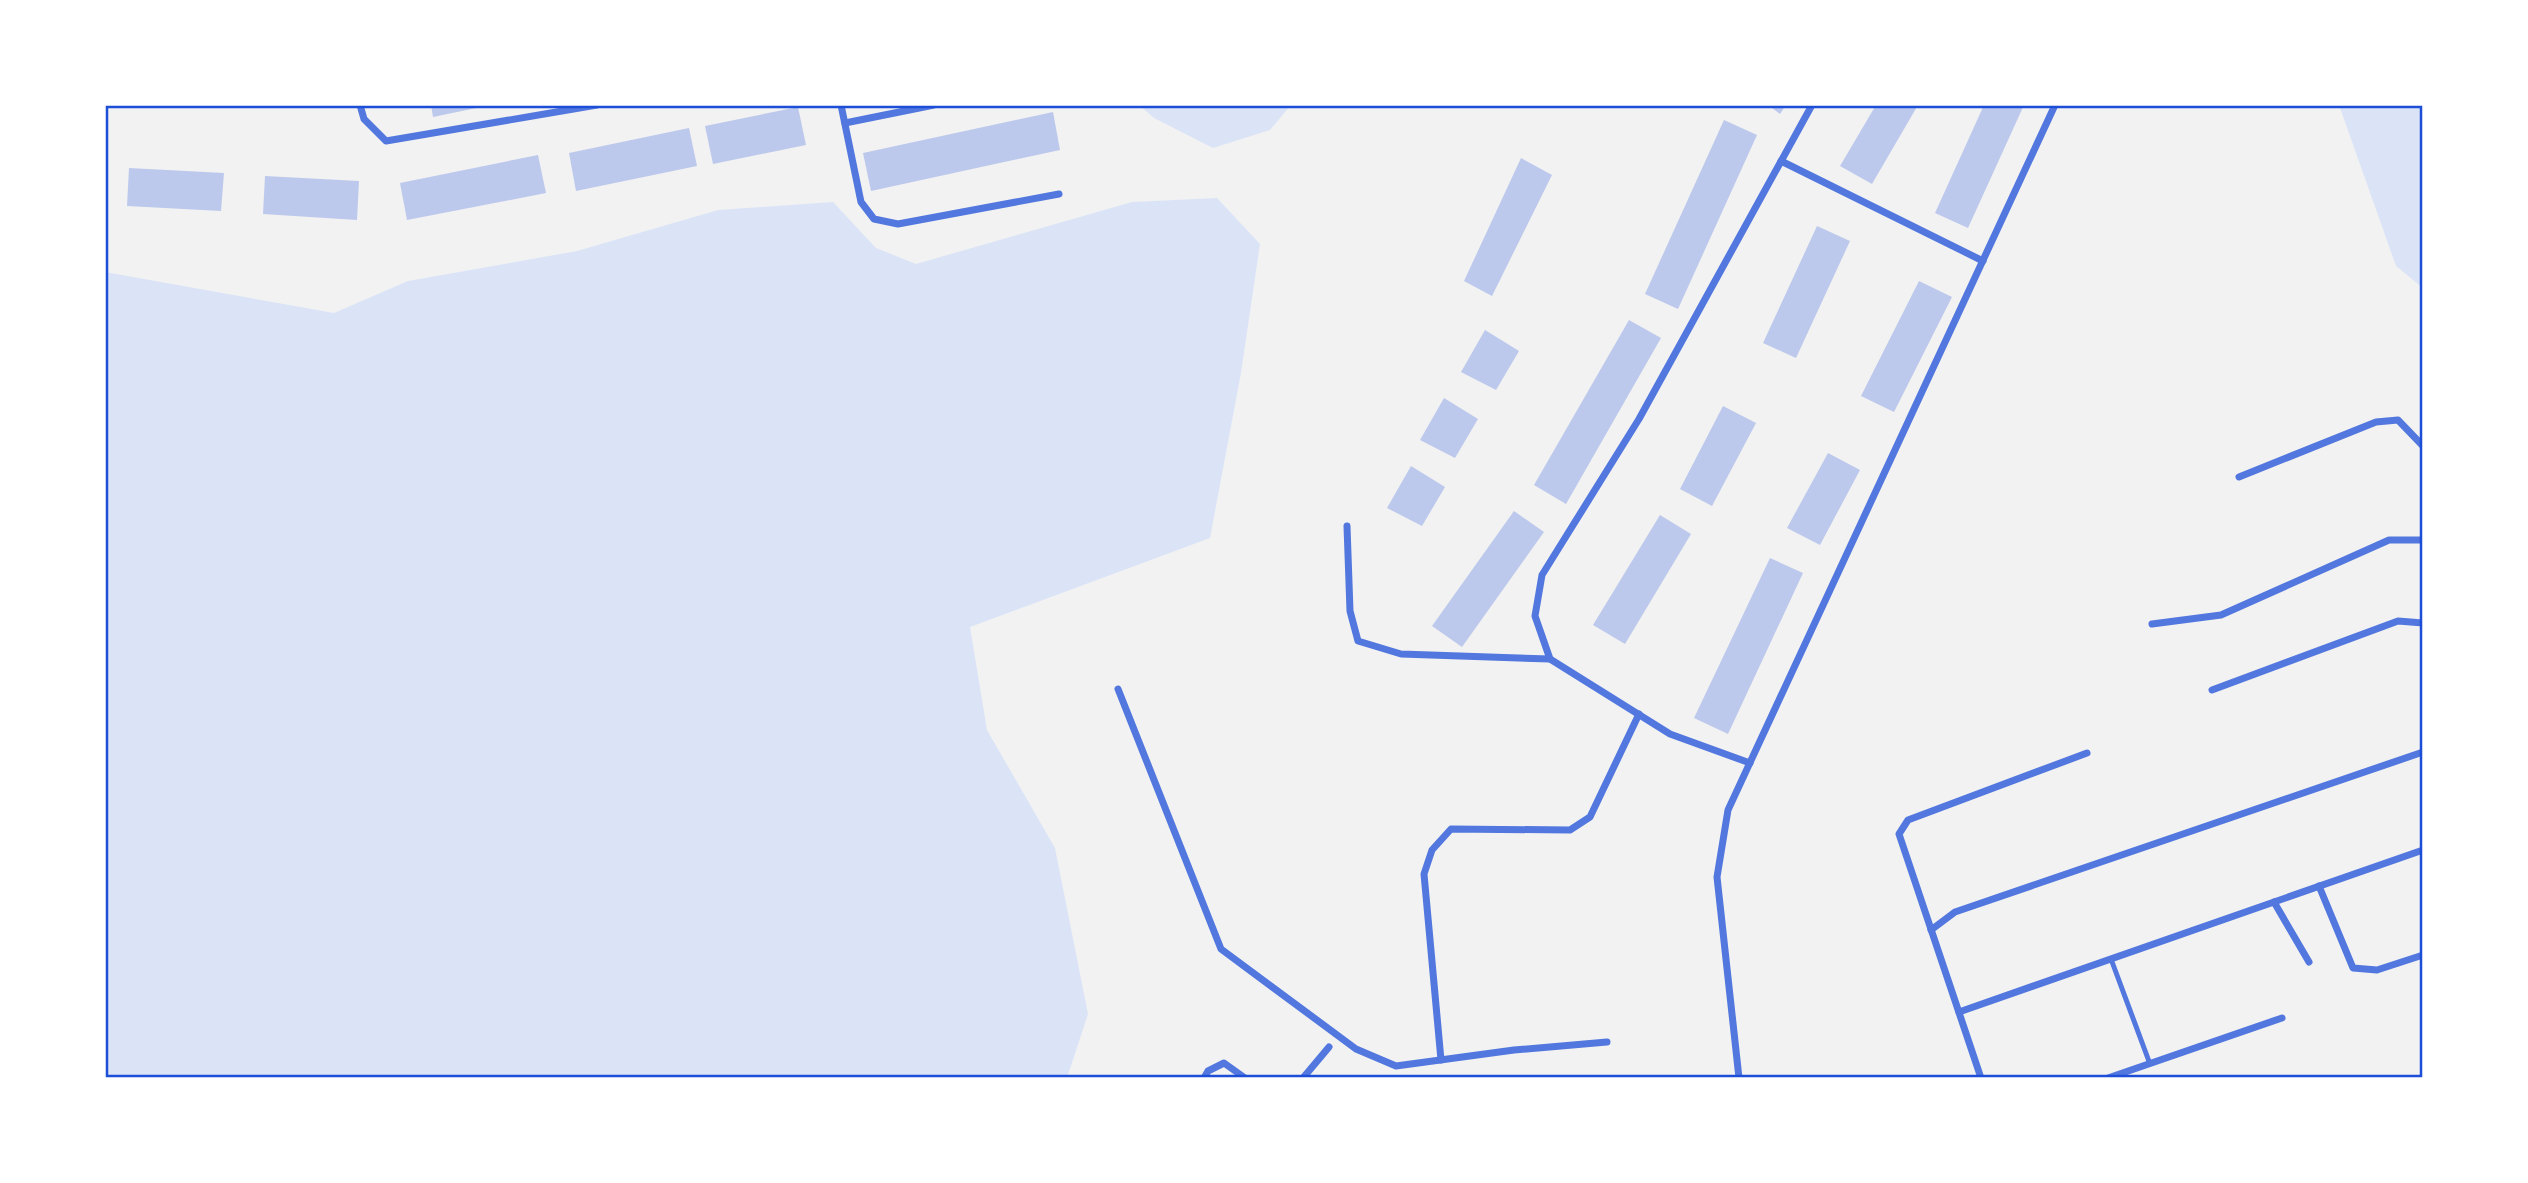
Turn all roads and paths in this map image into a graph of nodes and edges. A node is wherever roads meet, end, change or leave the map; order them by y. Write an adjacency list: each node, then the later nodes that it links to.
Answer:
1 (360, 105): 2 (street)
2 (597, 105)
3 (841, 105): 7 (street)
4 (934, 105): 7 (street)
5 (1812, 105): 8 (street)
6 (2055, 105): 10 (street)
7 (845, 123): 9 (street)
8 (1781, 161): 10 (street); 17 (street)
9 (1059, 194)
10 (1983, 261): 23 (street)
11 (2423, 446): 12 (street)
12 (2239, 477)
13 (1347, 526): 17 (street)
14 (2423, 540): 16 (street)
15 (2423, 623): 19 (street)
16 (2152, 624)
17 (1550, 659): 20 (street)
18 (1118, 689): 35 (street)
19 (2212, 690)
20 (1639, 714): 23 (street); 35 (street)
21 (2423, 751): 27 (street)
22 (2087, 753): 27 (street)
23 (1750, 763): 40 (street)
24 (2423, 850): 25 (street)
25 (2319, 886): 26 (street); 28 (street)
26 (2274, 902): 29 (street); 30 (street)
27 (1931, 930): 31 (street)
28 (2423, 955)
29 (2111, 959): 31 (street); 36 (lane)
30 (2309, 962)
31 (1959, 1012): 41 (street)
32 (2282, 1018): 36 (street)
33 (1607, 1042): 35 (street)
34 (1329, 1046): 39 (street)
35 (1441, 1060)
36 (2150, 1064): 42 (street)
37 (1204, 1078): 38 (street)
38 (1245, 1078)
39 (1303, 1078)
40 (1739, 1078)
41 (1981, 1078)
42 (2108, 1078)

